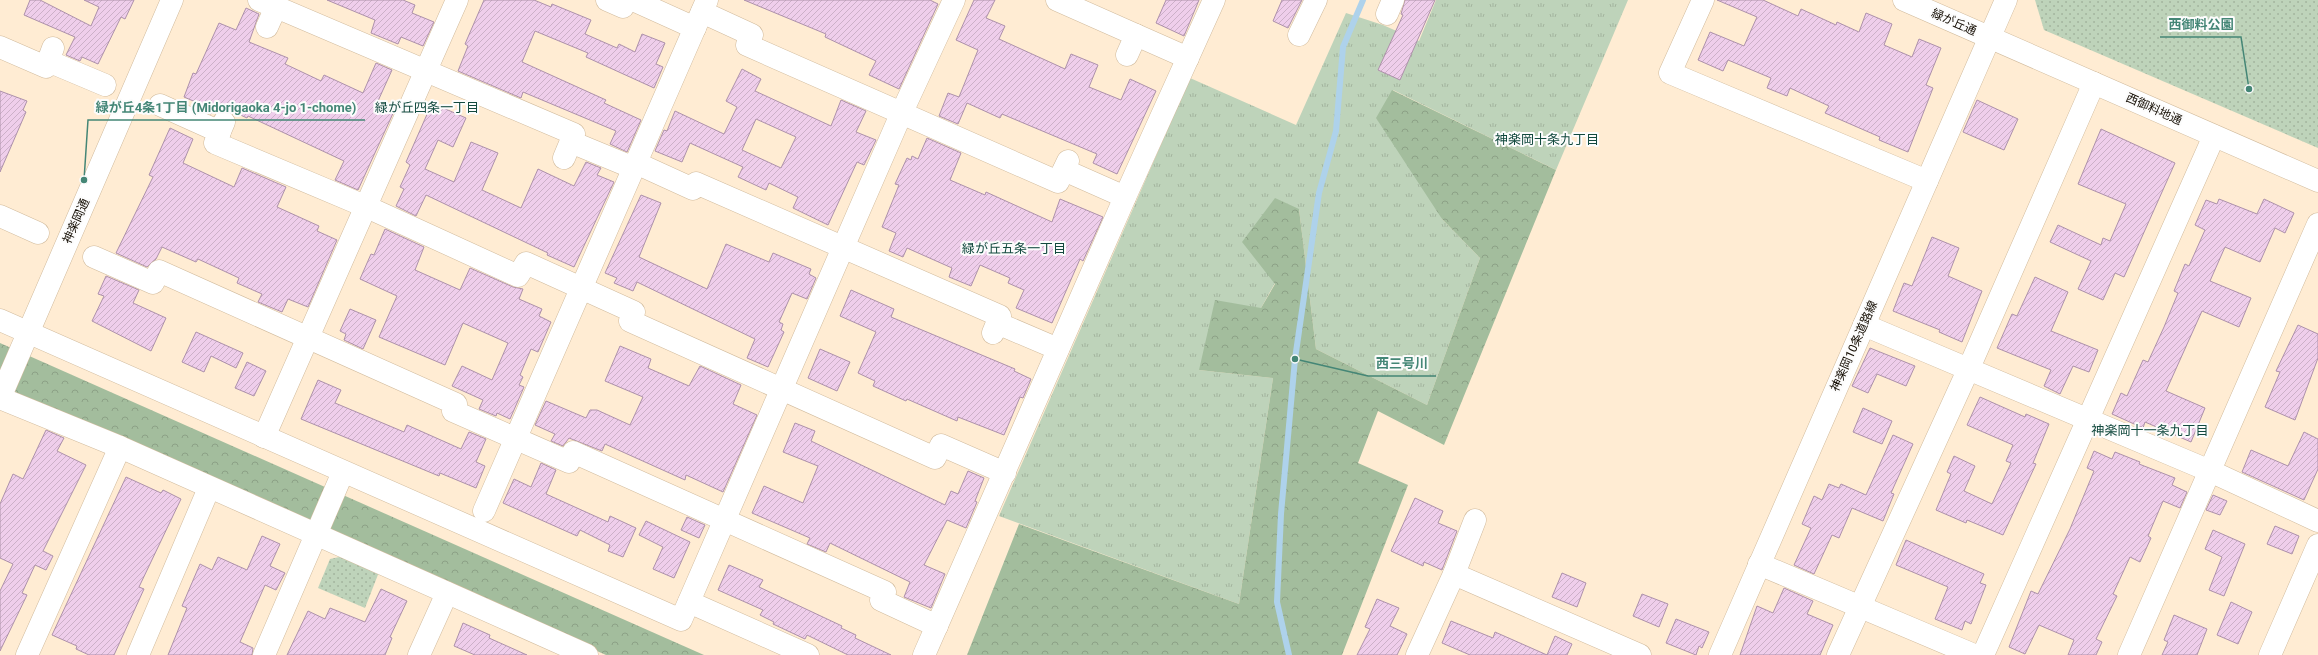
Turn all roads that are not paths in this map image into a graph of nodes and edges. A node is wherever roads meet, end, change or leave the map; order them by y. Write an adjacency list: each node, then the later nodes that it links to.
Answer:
1 (172, 0): 41 (street, 神楽岡通)
2 (457, 0): 22 (street)
3 (607, 0): 4 (street)
4 (626, 0)
5 (633, 0): 14 (street)
6 (954, 0): 26 (street)
7 (1057, 0): 16 (street)
8 (1214, 0): 21 (street)
9 (1316, 0): 17 (street)
10 (1703, 0): 29 (street)
11 (1904, 0): 18 (street, 緑が丘通)
12 (2006, 0): 18 (street, 緑が丘通)
13 (267, 4): 15 (street); 22 (street)
14 (701, 13): 26 (street); 28 (street)
15 (267, 27)
16 (1136, 35): 20 (street); 21 (street)
17 (1299, 35)
18 (1989, 38): 23 (street, 西御料地通); 29 (street, 神楽岡10条道路線)
19 (0, 47): 24 (street)
20 (1127, 55)
21 (1188, 58): 31 (street)
22 (426, 72): 28 (street); 32 (street)
23 (2094, 83): 27 (street, 西御料地通); 44 (street)
24 (105, 85)
25 (160, 105): 32 (street)
26 (902, 112): 31 (street); 36 (street)
27 (2214, 136): 30 (street, 西御料地通); 47 (street)
28 (635, 166): 36 (street); 38 (street)
29 (1927, 181): 40 (street, 神楽岡10条道路線)
30 (2318, 181)
31 (1125, 196): 43 (street)
32 (367, 207): 38 (street); 42 (street)
33 (0, 216): 35 (street)
34 (2318, 224): 51 (street)
35 (38, 233)
36 (842, 248): 43 (street); 45 (street)
37 (94, 257): 42 (street)
38 (582, 288): 45 (street); 49 (street)
39 (0, 320): 41 (street)
40 (1864, 325): 44 (street); 61 (street, 神楽岡10条道路線)
41 (28, 332): 46 (street, 神楽岡通); 48 (street)
42 (307, 338): 48 (street); 49 (street)
43 (1058, 349): 53 (street)
44 (1969, 368): 47 (street); 65 (street)
45 (781, 389): 53 (street); 56 (street)
46 (0, 398): 50 (street)
47 (2088, 419): 51 (street); 80 (street)
48 (264, 438): 52 (street)
49 (516, 439): 55 (street); 56 (street)
50 (120, 447): 54 (street); 68 (street)
51 (2210, 470): 58 (street); 81 (street)
52 (343, 472): 59 (street); 64 (street)
53 (1005, 473): 66 (street)
54 (210, 488): 59 (street); 69 (street)
55 (484, 511)
56 (724, 520): 64 (street); 66 (street)
57 (1475, 520): 62 (street)
58 (2318, 521)
59 (316, 534): 63 (street); 70 (street)
60 (2318, 545): 82 (street)
61 (1759, 564): 65 (street); 77 (street, 神楽岡10条道路線)
62 (1454, 574): 75 (street); 76 (street)
63 (447, 593): 67 (street); 71 (street)
64 (689, 602): 73 (street)
65 (1859, 606): 78 (street); 79 (street)
66 (937, 626): 74 (street)
67 (561, 650): 72 (street)
68 (27, 655)
69 (138, 655)
70 (264, 655)
71 (419, 655)
72 (587, 655)
73 (808, 655)
74 (924, 655)
75 (1417, 655)
76 (1640, 655)
77 (1720, 655)
78 (1838, 655)
79 (1974, 655)
80 (1983, 655)
81 (2128, 655)
82 (2270, 655)

